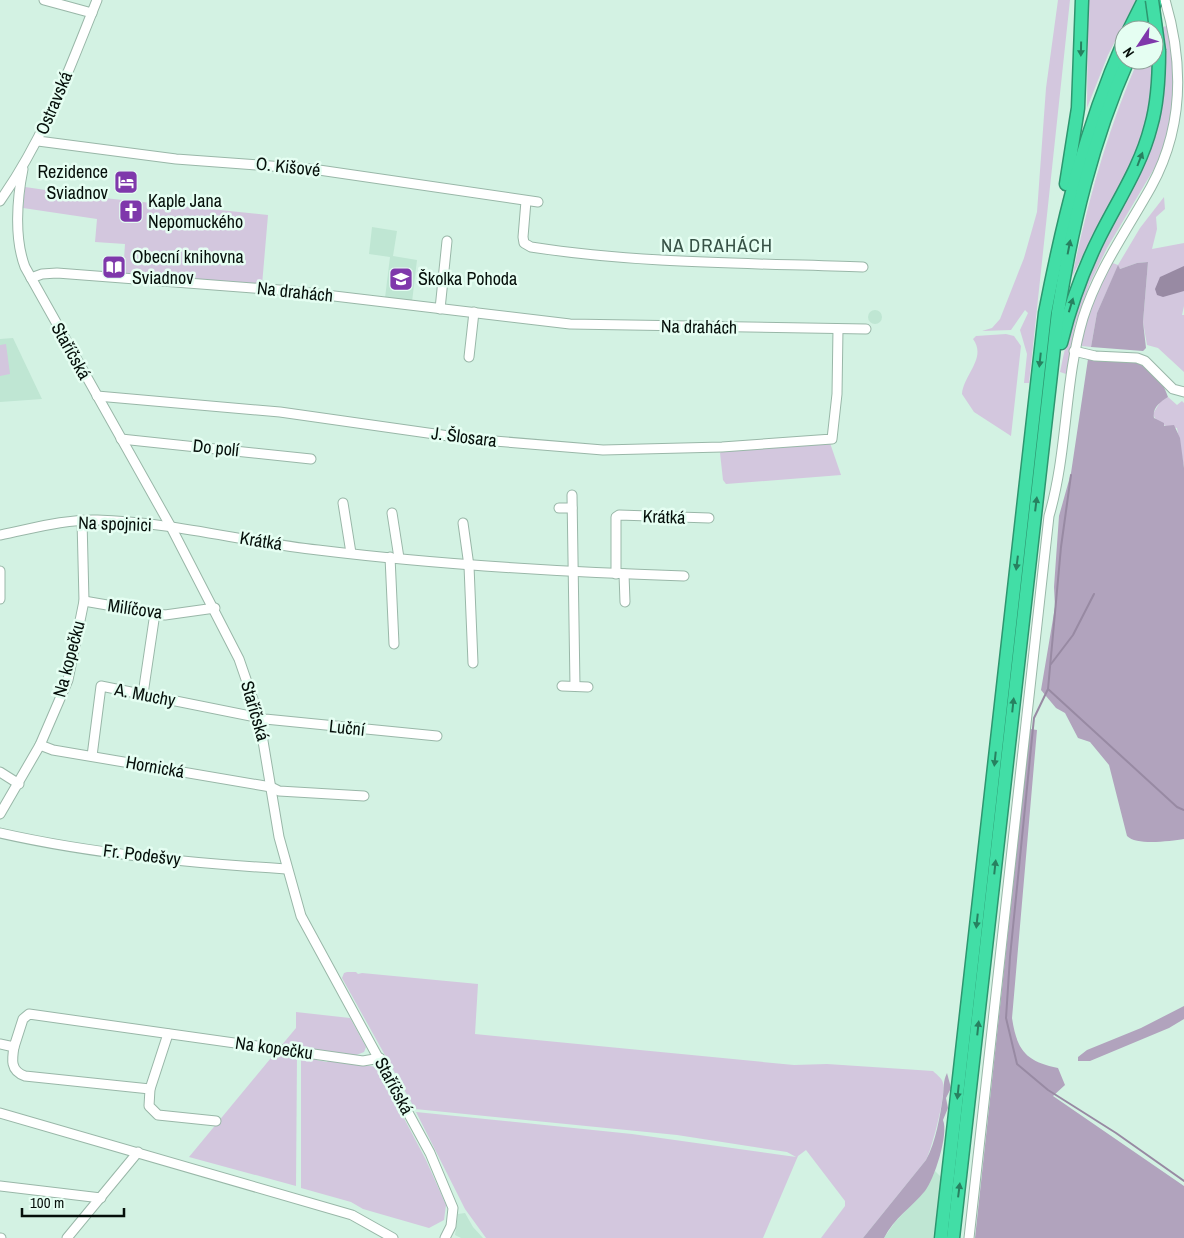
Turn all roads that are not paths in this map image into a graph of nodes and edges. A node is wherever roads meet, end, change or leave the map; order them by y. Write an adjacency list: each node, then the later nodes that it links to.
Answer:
1 (44, 0): 8 (street)
2 (97, 0): 8 (street, Ostravská)
3 (1082, 0): 21 (highway, one-way to 21)
4 (1144, 0): 9 (highway)
5 (1152, 0): 32 (highway, one-way to 5, bridge)
6 (1157, 0): 10 (highway)
7 (1165, 0): 28 (street)
8 (92, 14): 13 (street, Ostravská)
9 (1134, 20)
10 (1147, 20)
11 (1114, 68): 21 (highway)
12 (1124, 70): 32 (highway, one-way to 12)
13 (38, 141): 14 (street, Ostravská); 17 (street, O. Kišové)
14 (23, 169): 15 (street, Ostravská); 16 (street, Staříčská)
15 (3, 190): 16 (street); 18 (street, Ostravská)
16 (18, 196): 23 (street, Staříčská)
17 (526, 200): 19 (street, O. Kišové); 22 (street)
18 (0, 201)
19 (538, 202)
20 (447, 241): 24 (street)
21 (1058, 243): 87 (highway, one-way to 87)
22 (863, 267)
23 (31, 278): 24 (street, Na drahách); 31 (street, Staříčská)
24 (440, 308): 25 (street, Na drahách)
25 (474, 312): 26 (street, Na drahách); 29 (street)
26 (838, 329): 27 (street, Na drahách); 31 (street, J. Šlosara)
27 (866, 329)
28 (1074, 351): 30 (street); 89 (street)
29 (469, 357)
30 (1184, 392)
31 (97, 396): 33 (street, Staříčská)
32 (1046, 421): 88 (highway, one-way to 32)
33 (121, 439): 34 (street, Do polí); 43 (street, Staříčská)
34 (311, 459)
35 (572, 495): 38 (street)
36 (343, 504): 45 (street)
37 (559, 508): 38 (street)
38 (572, 508): 49 (street)
39 (392, 513): 46 (street)
40 (709, 518): 50 (street, Krátká)
41 (82, 520): 43 (street, Na spojnici); 44 (street, Na spojnici); 53 (street, Na kopečku)
42 (463, 523): 47 (street)
43 (170, 527): 45 (street, Krátká); 55 (street, Staříčská)
44 (0, 535)
45 (351, 553): 46 (street, Krátká)
46 (395, 558): 47 (street, Krátká); 57 (street)
47 (469, 566): 49 (street, Krátká); 58 (street)
48 (0, 571): 52 (street)
49 (573, 572): 50 (street, Krátká); 60 (street)
50 (620, 574): 51 (street, Krátká); 54 (street, Krátká)
51 (684, 576)
52 (0, 599)
53 (84, 601): 56 (street, Milíčova); 65 (street, Na kopečku)
54 (625, 602)
55 (215, 608): 56 (street, Milíčova); 63 (street, Staříčská)
56 (155, 613): 62 (street)
57 (394, 644)
58 (473, 663)
59 (562, 686): 60 (street)
60 (575, 686): 61 (street)
61 (588, 687)
62 (143, 694): 63 (street, A. Muchy); 66 (street, A. Muchy)
63 (258, 717): 64 (street, Luční); 69 (street, Staříčská)
64 (437, 736)
65 (40, 745): 66 (street, Hornická); 68 (street, Na kopečku)
66 (92, 756): 69 (street, Hornická)
67 (0, 772): 68 (street)
68 (19, 784): 71 (street, Na kopečku)
69 (271, 787): 70 (street, Hornická); 73 (street, Staříčská)
70 (364, 796)
71 (0, 814)
72 (0, 833): 73 (street, Fr. Podešvy)
73 (286, 869): 77 (street, Staříčská)
74 (168, 1034): 76 (street, Na kopečku); 77 (street, Na kopečku); 78 (street)
75 (0, 1044): 76 (street)
76 (14, 1047): 78 (street, Na kopečku)
77 (380, 1058): 86 (street, Staříčská)
78 (150, 1089): 80 (street)
79 (0, 1112): 81 (street)
80 (216, 1121)
81 (138, 1152): 83 (street); 85 (street)
82 (0, 1186): 83 (street)
83 (101, 1198): 84 (street)
84 (67, 1238)
85 (393, 1238)
86 (446, 1238)
87 (941, 1238)
88 (953, 1238)
89 (969, 1238)

